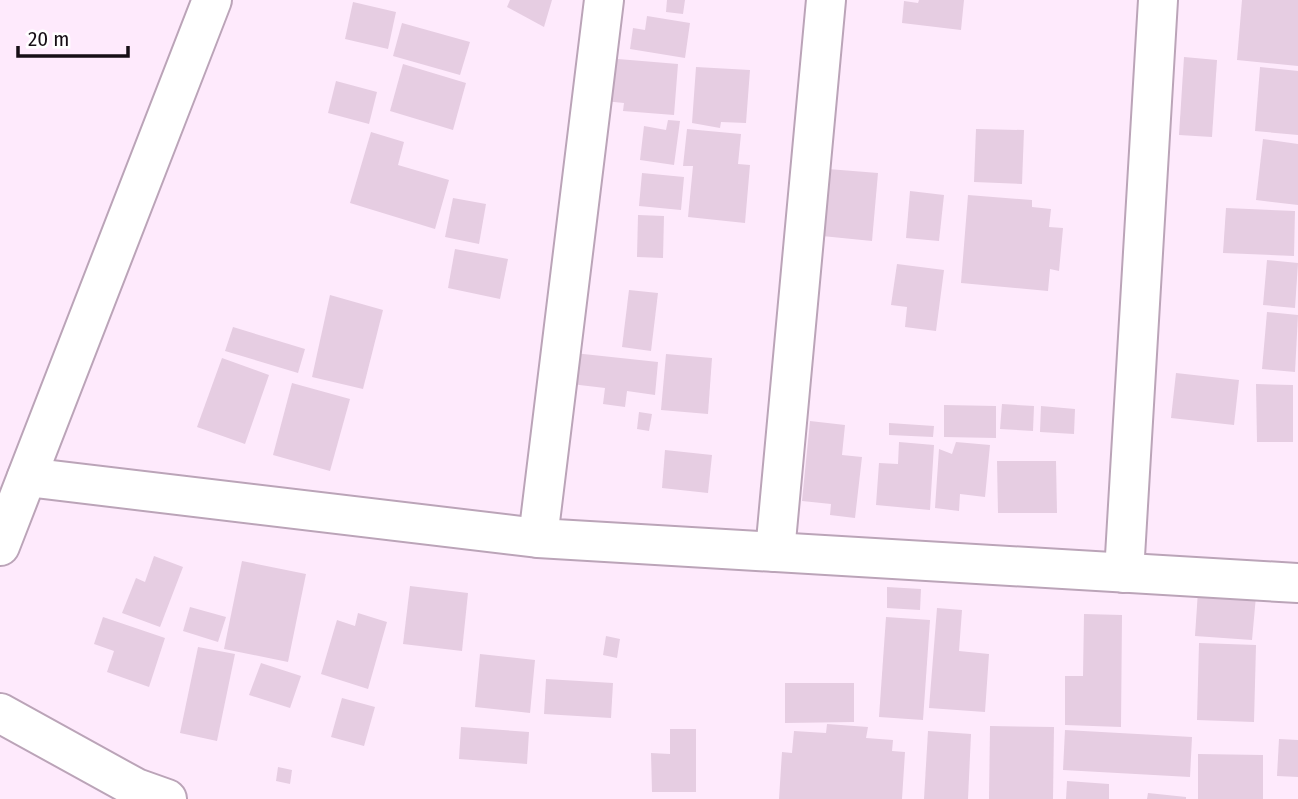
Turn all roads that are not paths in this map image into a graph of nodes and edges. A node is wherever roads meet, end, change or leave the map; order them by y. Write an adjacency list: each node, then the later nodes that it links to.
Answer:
1 (212, 0): 5 (street)
2 (604, 0): 6 (street)
3 (826, 0): 8 (street)
4 (1158, 0): 9 (street)
5 (15, 490): 6 (street); 7 (street)
6 (538, 538): 8 (street)
7 (0, 546)
8 (775, 552): 9 (street)
9 (1124, 573): 10 (street)
10 (1298, 583)
11 (0, 713): 12 (street)
12 (167, 799)

